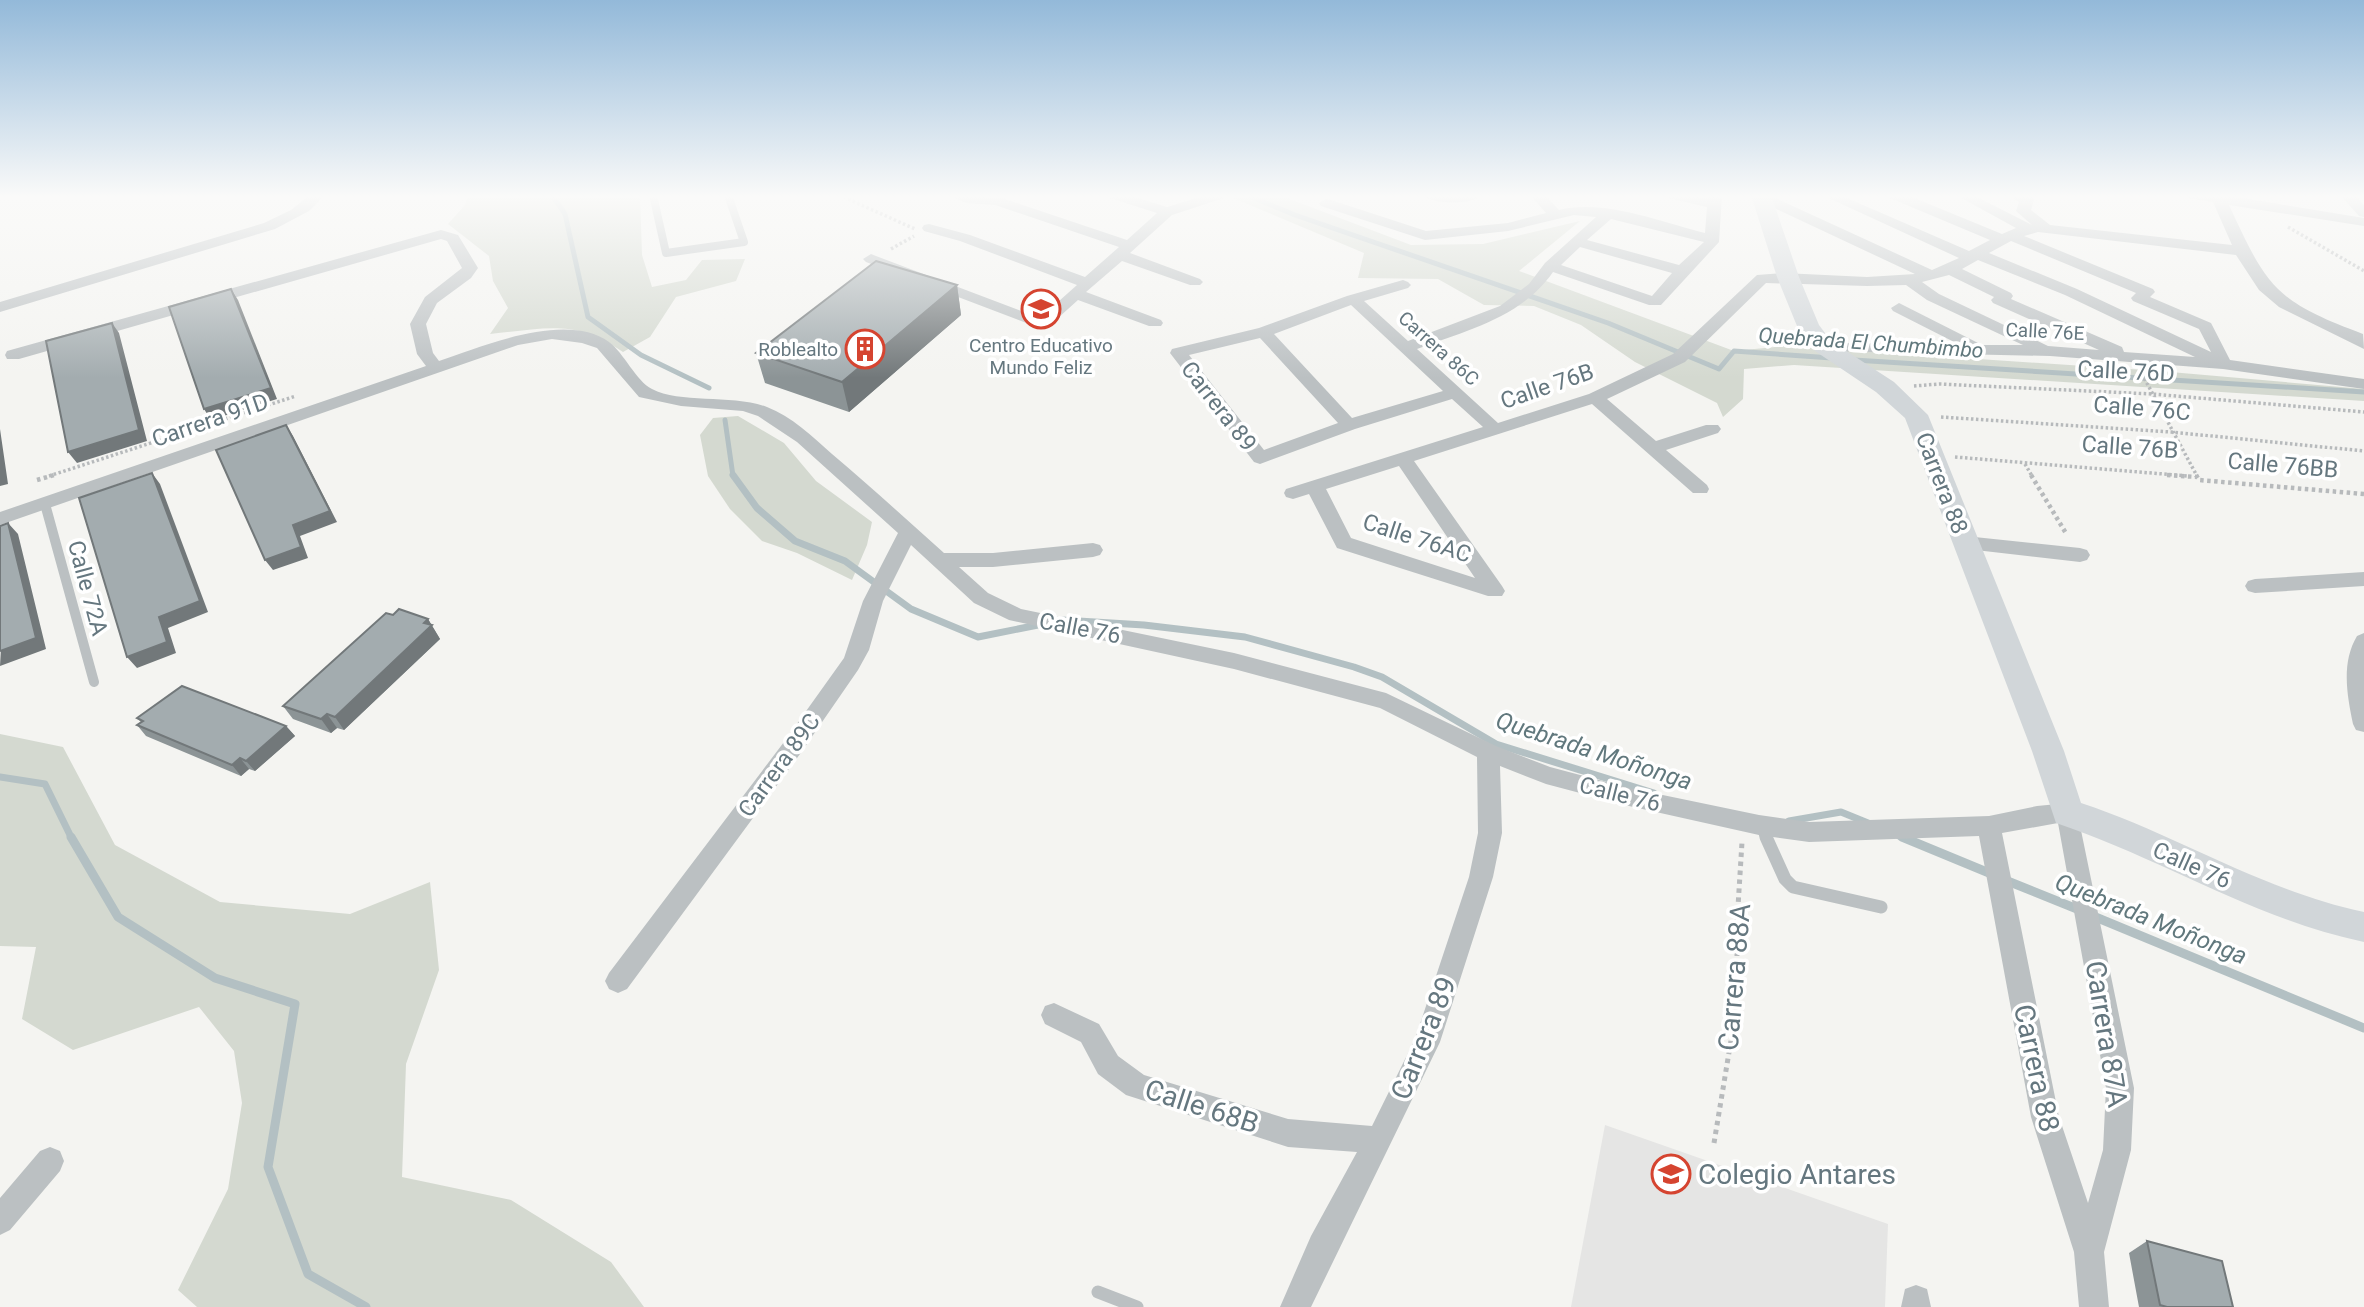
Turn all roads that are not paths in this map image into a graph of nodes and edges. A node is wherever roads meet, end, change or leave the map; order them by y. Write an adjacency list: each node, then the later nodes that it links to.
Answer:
1 (171, 256): 27 (street)
2 (363, 256): 36 (street)
3 (463, 256): 40 (street)
4 (1006, 256): 25 (street)
5 (1116, 256): 25 (street)
6 (1138, 256): 23 (street)
7 (1561, 256): 17 (street)
8 (1628, 256): 19 (street)
9 (1698, 256): 19 (street)
10 (1781, 256): 20 (street, Carrera 88)
11 (1889, 256): 21 (street)
12 (1970, 256): 18 (street, Calle 76B)
13 (1975, 256): 39 (street)
14 (2054, 256): 39 (street)
15 (2247, 256): 32 (street)
16 (872, 259): 25 (street)
17 (1550, 266): 19 (street); 33 (street)
18 (1949, 269): 21 (street, Calle 76B); 38 (street)
19 (1682, 271)
20 (1788, 276): 22 (street, Calle 76B); 37 (street, Carrera 88); 43 (street, Calle 76B)
21 (1932, 276): 22 (street, Calle 76B)
22 (1908, 279): 35 (street)
23 (1195, 282)
24 (1403, 285): 26 (street)
25 (1081, 289): 29 (street)
26 (1353, 299): 30 (street); 33 (street, Carrera 86C)
27 (0, 307)
28 (1899, 308): 34 (street)
29 (1154, 323)
30 (1264, 332): 44 (street); 44 (street, Carrera 89)
31 (533, 336): 40 (street, Carrera 91D); 54 (street, Calle 76)
32 (2362, 340)
33 (1406, 347): 42 (street, Carrera 86C)
34 (1980, 349): 35 (street, Calle 76E); 37 (street, Calle 76E)
35 (2050, 351): 38 (street, Calle 76E)
36 (13, 355)
37 (1837, 356): 55 (street, Carrera 88)
38 (2134, 358): 39 (street, Calle 76E)
39 (2223, 364): 41 (street, Calle 76E)
40 (435, 367): 52 (street, Carrera 91D)
41 (2364, 384)
42 (1456, 392): 44 (street); 45 (street, Carrera 86C)
43 (1595, 398): 45 (street, Calle 76B); 47 (street)
44 (1349, 425)
45 (1495, 429): 48 (street, Calle 76B)
46 (1712, 429): 47 (street)
47 (1653, 448): 50 (street)
48 (1403, 458): 49 (street, Calle 76B); 49 (street, Calle 76AC)
49 (1315, 486): 51 (street, Calle 76B)
50 (1700, 489)
51 (1293, 493)
52 (45, 504): 53 (street, Carrera 91D); 62 (lane, Calle 72A)
53 (0, 519)
54 (908, 532): 58 (street, Calle 76); 70 (street, Carrera 89C)
55 (1965, 543): 57 (street); 65 (street, Carrera 88)
56 (1093, 550): 58 (street)
57 (2080, 555)
58 (937, 560): 64 (street, Calle 76)
59 (2364, 579): 60 (street)
60 (2255, 586)
61 (2362, 650): 63 (street)
62 (94, 682)
63 (2364, 724)
64 (1488, 752): 66 (street, Calle 76); 72 (street, Carrera 89)
65 (2068, 813): 67 (street, Calle 76); 69 (street, Calle 76); 75 (street, Carrera 87A)
66 (1759, 825): 67 (street, Calle 76); 68 (lane)
67 (1989, 826): 75 (street, Carrera 88)
68 (1881, 907)
69 (2364, 927)
70 (618, 981)
71 (1054, 1015): 72 (street, Calle 68B)
72 (1379, 1140): 78 (street, Carrera 89)
73 (50, 1161): 74 (street)
74 (0, 1220)
75 (2088, 1252): 79 (street, Carrera 88)
76 (1098, 1292): 77 (lane)
77 (1137, 1307)
78 (1295, 1307)
79 (2095, 1307)

